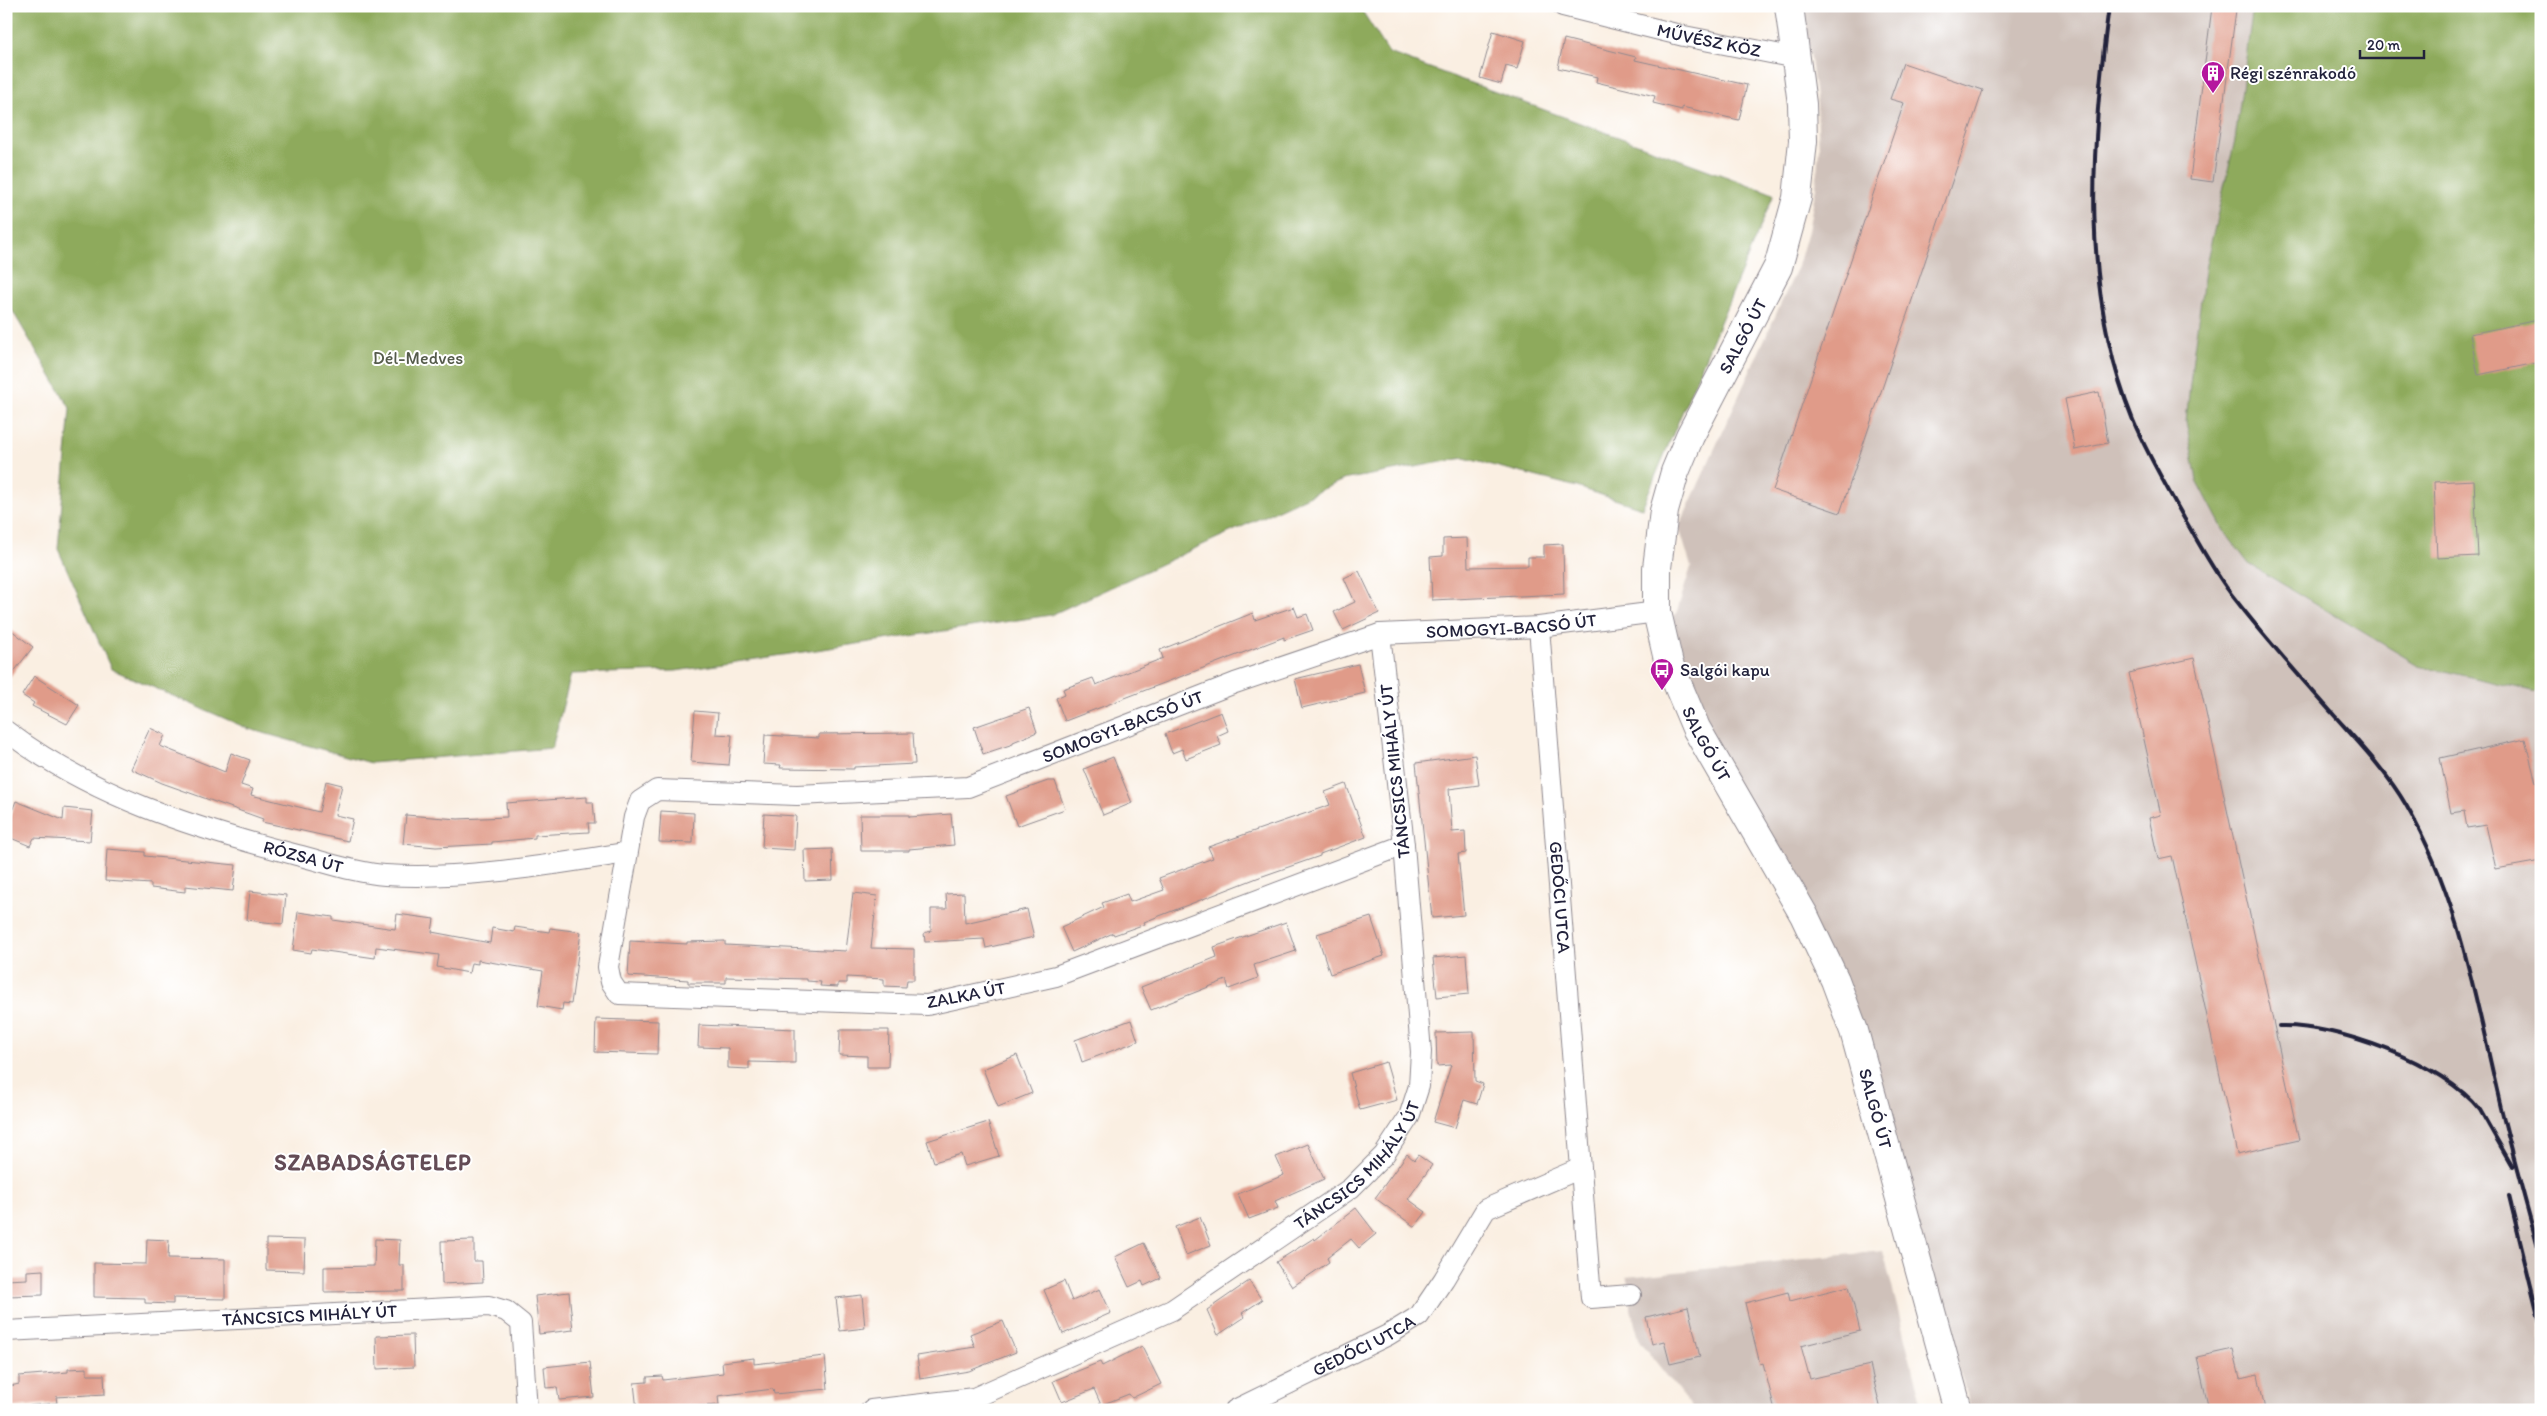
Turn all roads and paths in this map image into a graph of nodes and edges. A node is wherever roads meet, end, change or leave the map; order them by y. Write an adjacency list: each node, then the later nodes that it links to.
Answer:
1 (1563, 6): 3 (street, MŰVÉSZ KÖZ)
2 (1789, 6): 3 (main road, SALGÓ ÚT)
3 (1796, 58): 4 (main road, SALGÓ ÚT)
4 (1658, 612): 5 (street, SOMOGYI-BACSÓ ÚT); 16 (main road, SALGÓ ÚT)
5 (1539, 627): 6 (street, SOMOGYI-BACSÓ ÚT); 10 (street, GEDŐCI UTCA)
6 (1380, 634): 8 (street, TÁNCSICS MIHÁLY ÚT); 9 (street, SOMOGYI-BACSÓ ÚT)
7 (6, 731): 9 (street, RÓZSA ÚT)
8 (1404, 845): 9 (street, ZALKA ÚT); 14 (street, TÁNCSICS MIHÁLY ÚT)
9 (626, 853)
10 (1581, 1168): 11 (street, GEDŐCI UTCA); 15 (street, GEDŐCI UTCA)
11 (1631, 1295)
12 (6, 1331): 13 (street, TÁNCSICS MIHÁLY ÚT)
13 (528, 1410)
14 (871, 1410)
15 (1235, 1410)
16 (1958, 1410)

